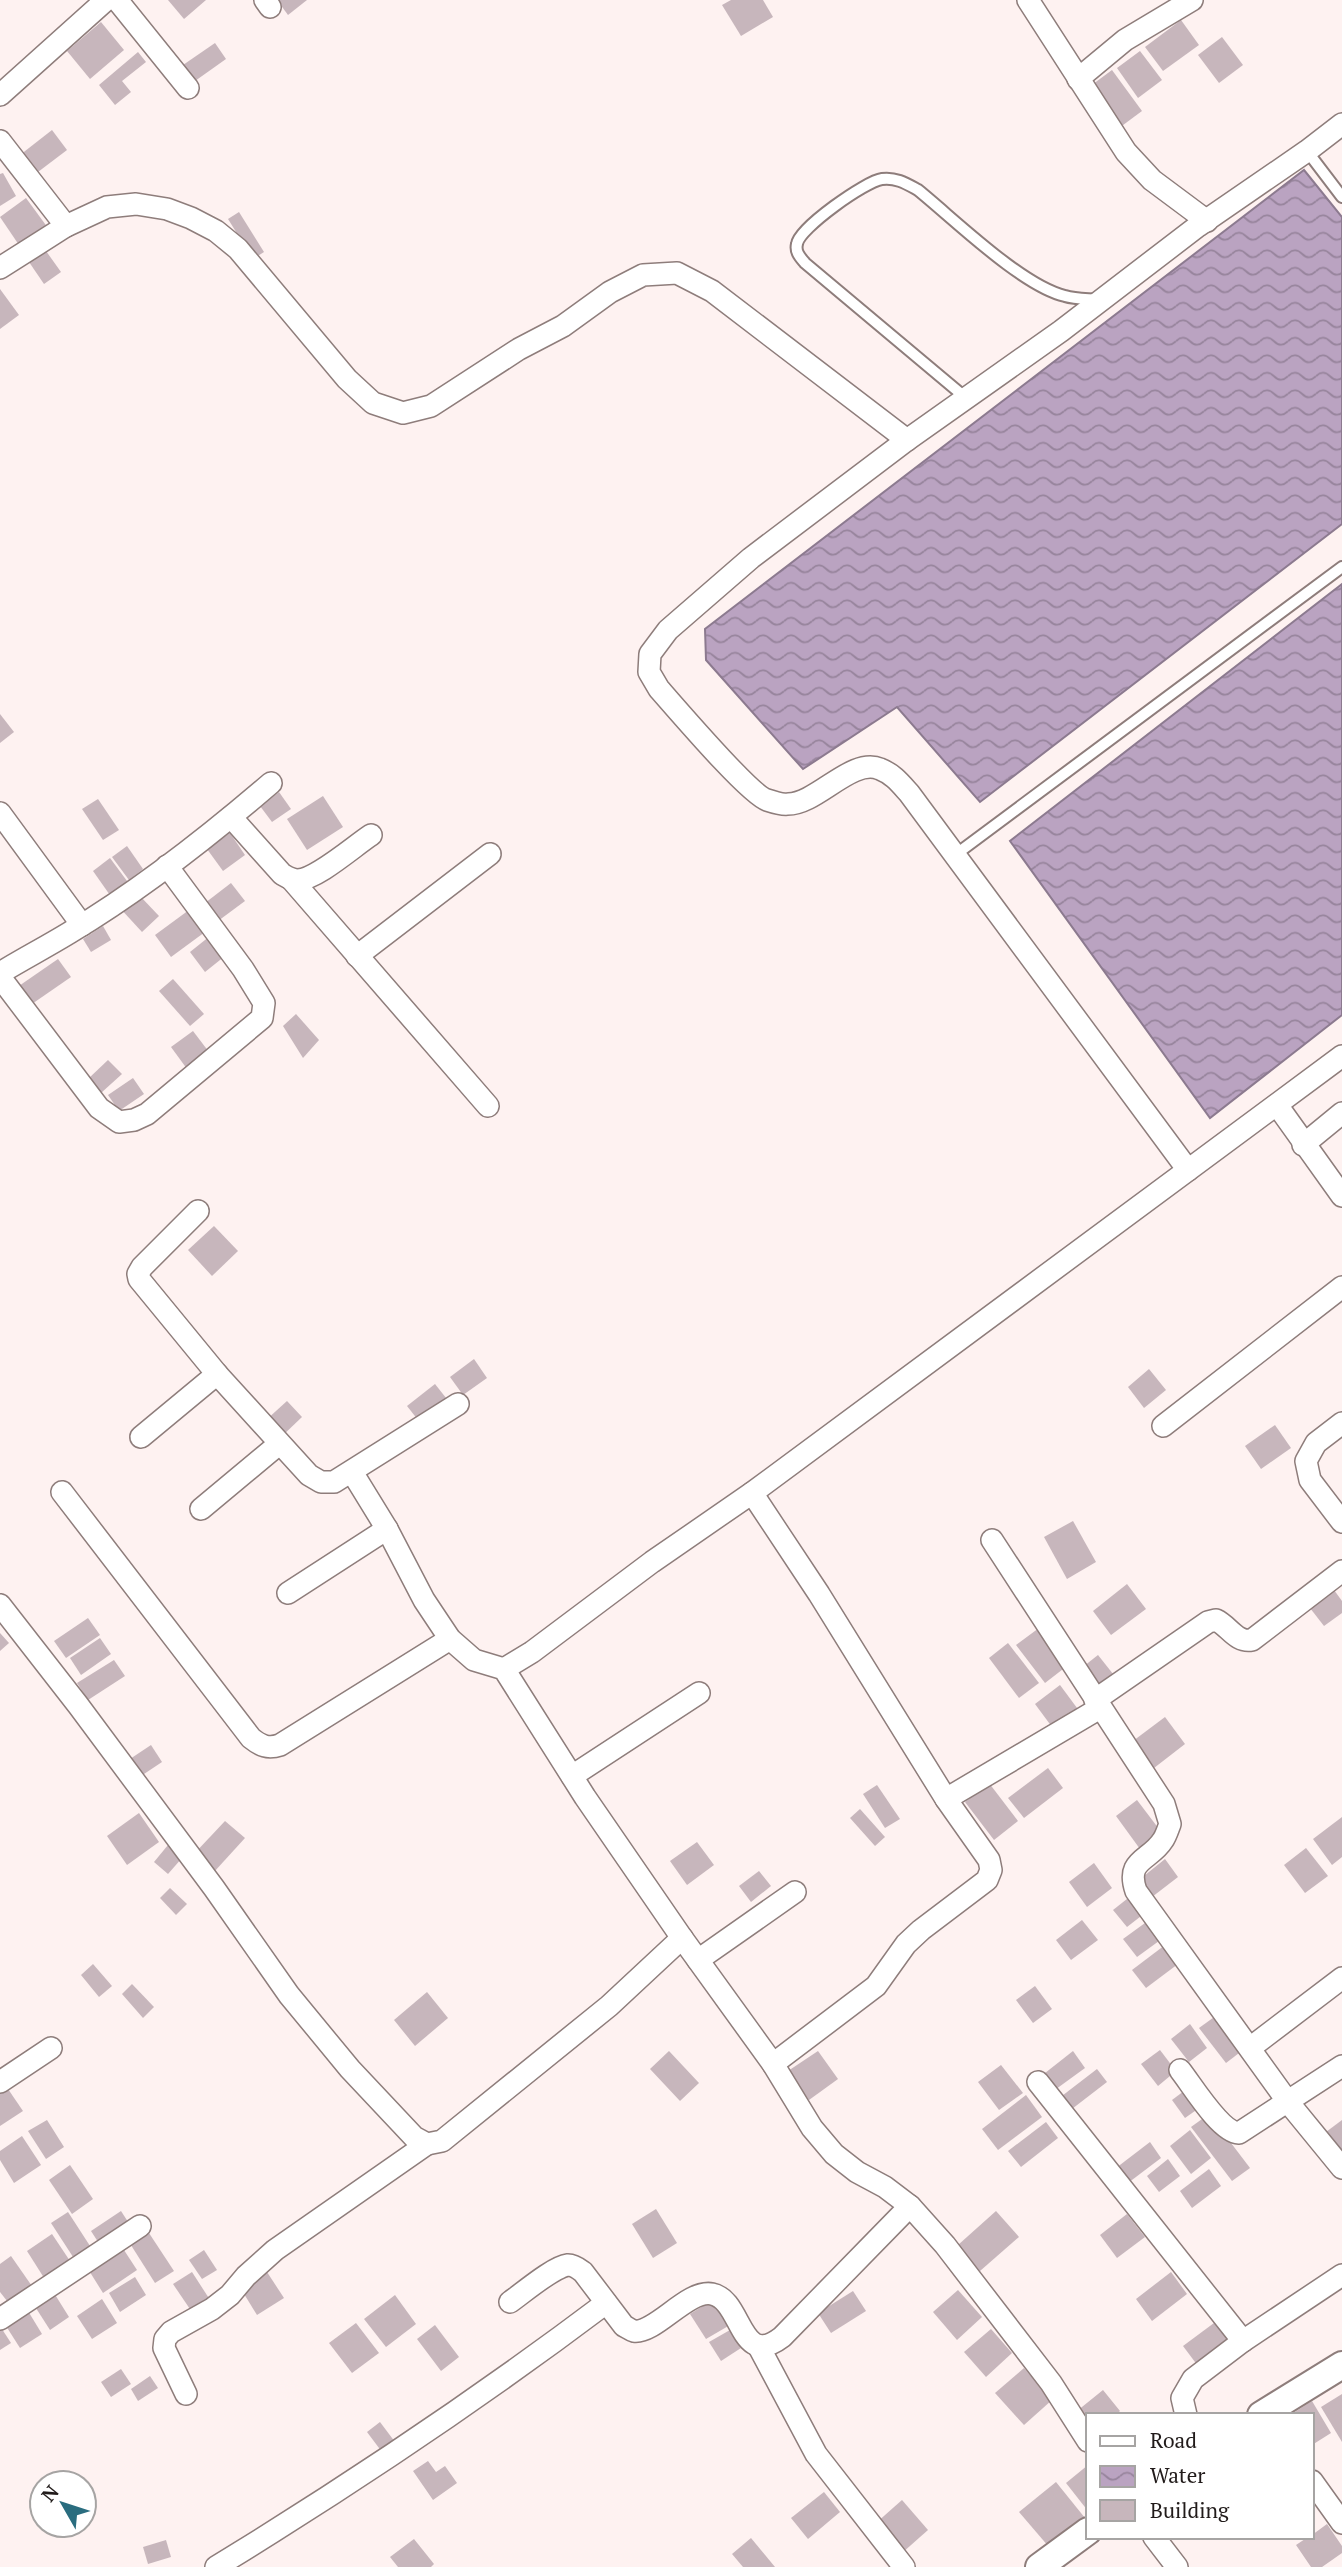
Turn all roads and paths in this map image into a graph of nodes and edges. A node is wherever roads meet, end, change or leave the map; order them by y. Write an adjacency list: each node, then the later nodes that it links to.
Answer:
1 (106, 0): 7 (street)
2 (117, 0): 6 (street)
3 (1028, 0): 5 (street)
4 (1192, 0): 5 (street)
5 (1078, 79): 12 (street)
6 (188, 88)
7 (0, 95)
8 (1342, 124): 10 (street)
9 (0, 142): 13 (street)
10 (1307, 152): 11 (lane); 12 (street)
11 (1342, 197)
12 (1207, 221): 15 (street)
13 (66, 226): 14 (street); 17 (street)
14 (0, 268)
15 (1100, 301): 16 (street); 16 (lane)
16 (966, 398): 17 (street)
17 (907, 440): 24 (street)
18 (1342, 566): 24 (lane)
19 (271, 783): 21 (street)
20 (0, 813): 27 (street)
21 (231, 817): 25 (street); 26 (street)
22 (371, 835): 26 (street)
23 (490, 854): 28 (street)
24 (955, 855): 35 (street)
25 (167, 866): 27 (street); 29 (street)
26 (291, 880): 28 (street)
27 (82, 925): 29 (street)
28 (357, 956): 32 (street)
29 (0, 975)
30 (1342, 1056): 31 (street)
31 (1277, 1105): 34 (street); 35 (street)
32 (488, 1106)
33 (1342, 1113): 34 (street)
34 (1303, 1145): 36 (street)
35 (1188, 1170): 47 (street)
36 (1342, 1196)
37 (198, 1210): 39 (street)
38 (1342, 1287): 42 (street)
39 (217, 1374): 43 (street); 44 (street)
40 (458, 1404): 45 (street)
41 (1342, 1423): 49 (street)
42 (1163, 1426)
43 (141, 1437)
44 (279, 1444): 45 (street); 48 (street)
45 (352, 1472): 50 (street)
46 (62, 1492): 55 (street)
47 (752, 1493): 56 (street); 60 (street)
48 (201, 1509)
49 (1342, 1522)
50 (387, 1529): 53 (street); 55 (street)
51 (992, 1540): 58 (street)
52 (1342, 1571): 58 (street)
53 (288, 1593)
54 (0, 1605): 73 (street)
55 (450, 1639): 56 (street)
56 (504, 1668): 59 (street)
57 (699, 1693): 59 (street)
58 (1098, 1704): 60 (street); 66 (street)
59 (572, 1776): 62 (street)
60 (946, 1799): 67 (street)
61 (795, 1892): 63 (street)
62 (682, 1938): 63 (street); 73 (street)
63 (698, 1960): 67 (street)
64 (1342, 1978): 66 (street)
65 (51, 2048): 70 (street)
66 (1250, 2048): 72 (street)
67 (773, 2064): 75 (street)
68 (1342, 2066): 72 (street)
69 (1180, 2070): 72 (street)
70 (0, 2082)
71 (1038, 2082): 81 (street)
72 (1288, 2102): 74 (street)
73 (428, 2144): 84 (street)
74 (1342, 2168)
75 (910, 2206): 82 (street); 87 (street)
76 (140, 2226): 80 (street)
77 (1342, 2275): 81 (street)
78 (510, 2302): 79 (street)
79 (606, 2303): 82 (street); 92 (street)
80 (0, 2319)
81 (1244, 2340): 85 (street)
82 (759, 2347): 93 (street)
83 (1342, 2365): 86 (street)
84 (186, 2394)
85 (1186, 2413)
86 (1267, 2413)
87 (1086, 2438)
88 (1314, 2485): 89 (street)
89 (1342, 2522)
90 (1086, 2532): 94 (street)
91 (1156, 2539): 95 (street)
92 (216, 2567)
93 (904, 2567)
94 (1039, 2567)
95 (1177, 2567)

